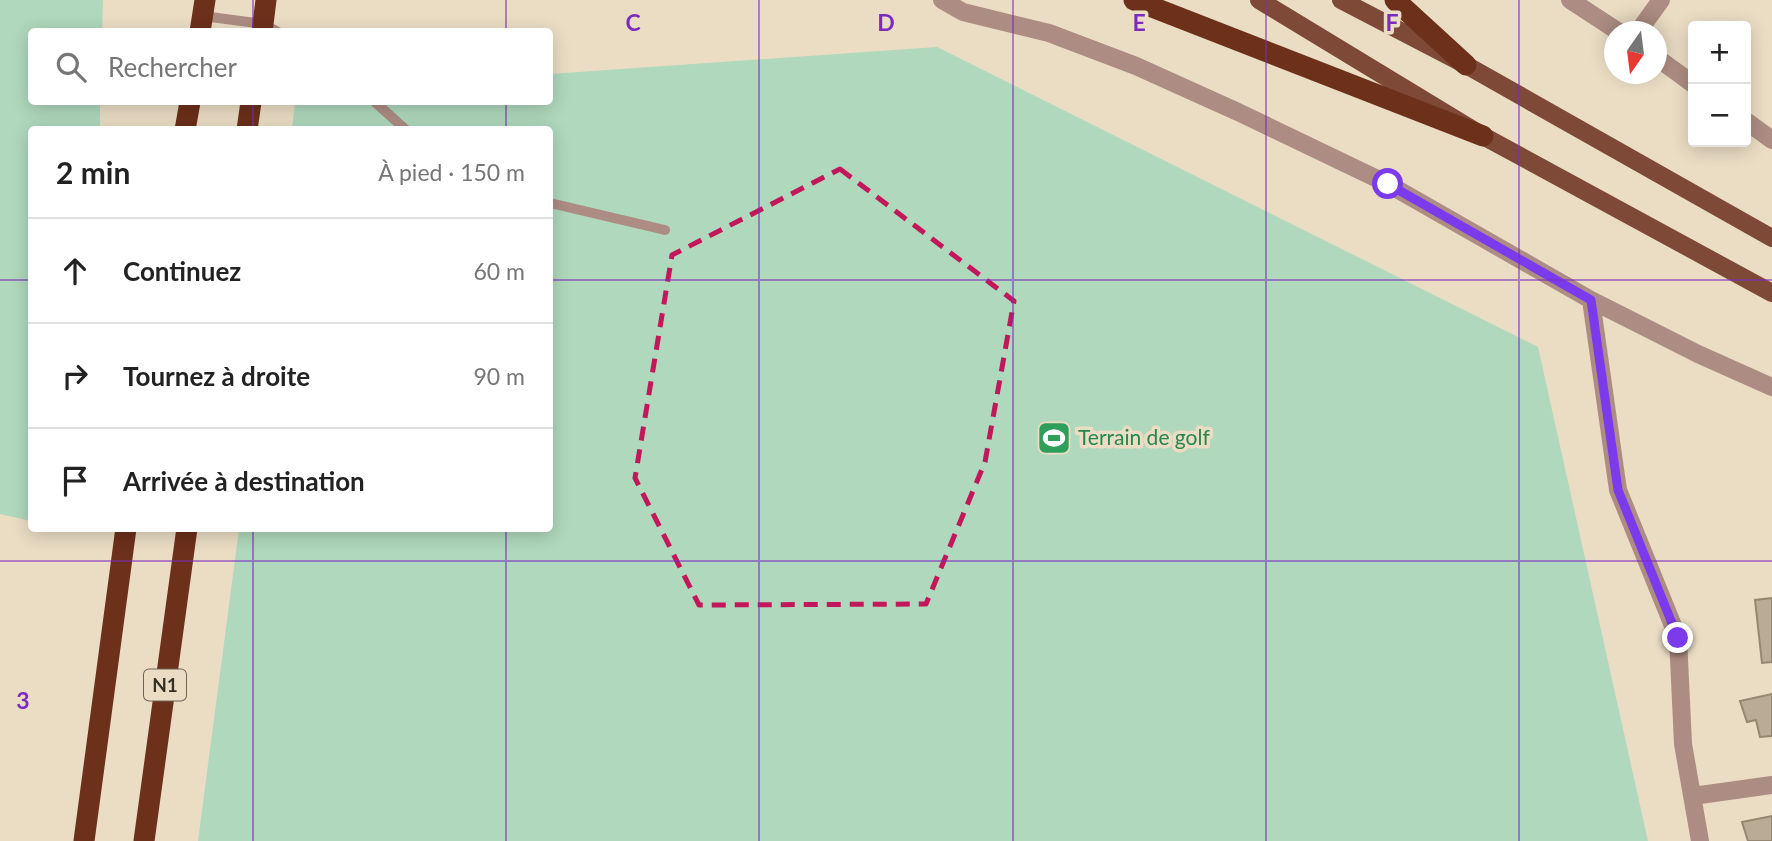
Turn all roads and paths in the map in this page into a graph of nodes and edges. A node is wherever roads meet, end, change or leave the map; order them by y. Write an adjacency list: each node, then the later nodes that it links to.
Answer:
1 (266, 0): 13 (highway)
2 (942, 0): 30 (street)
3 (1135, 0): 24 (highway)
4 (1259, 0): 24 (main road)
5 (1341, 0): 15 (main road)
6 (1395, 0): 15 (highway)
7 (1570, 0): 11 (street)
8 (1661, 0): 10 (street)
9 (203, 16): 12 (lane)
10 (1646, 21)
11 (1604, 22)
12 (263, 28)
13 (268, 28)
14 (1667, 64): 16 (street)
15 (1466, 65): 28 (main road)
16 (1688, 80)
17 (189, 105): 21 (highway)
18 (251, 105): 22 (highway)
19 (378, 105): 23 (lane)
20 (1751, 125): 25 (street)
21 (186, 126)
22 (248, 126)
23 (402, 126)
24 (1483, 136): 29 (main road)
25 (1772, 140)
26 (553, 204): 27 (lane)
27 (665, 230)
28 (1772, 238)
29 (1772, 293)
30 (1591, 300): 31 (street); 35 (street)
31 (1772, 387)
32 (125, 532): 36 (highway)
33 (186, 532): 37 (highway, N1)
34 (1772, 785): 35 (street)
35 (1693, 796): 38 (street)
36 (84, 841)
37 (144, 841)
38 (1700, 841)

